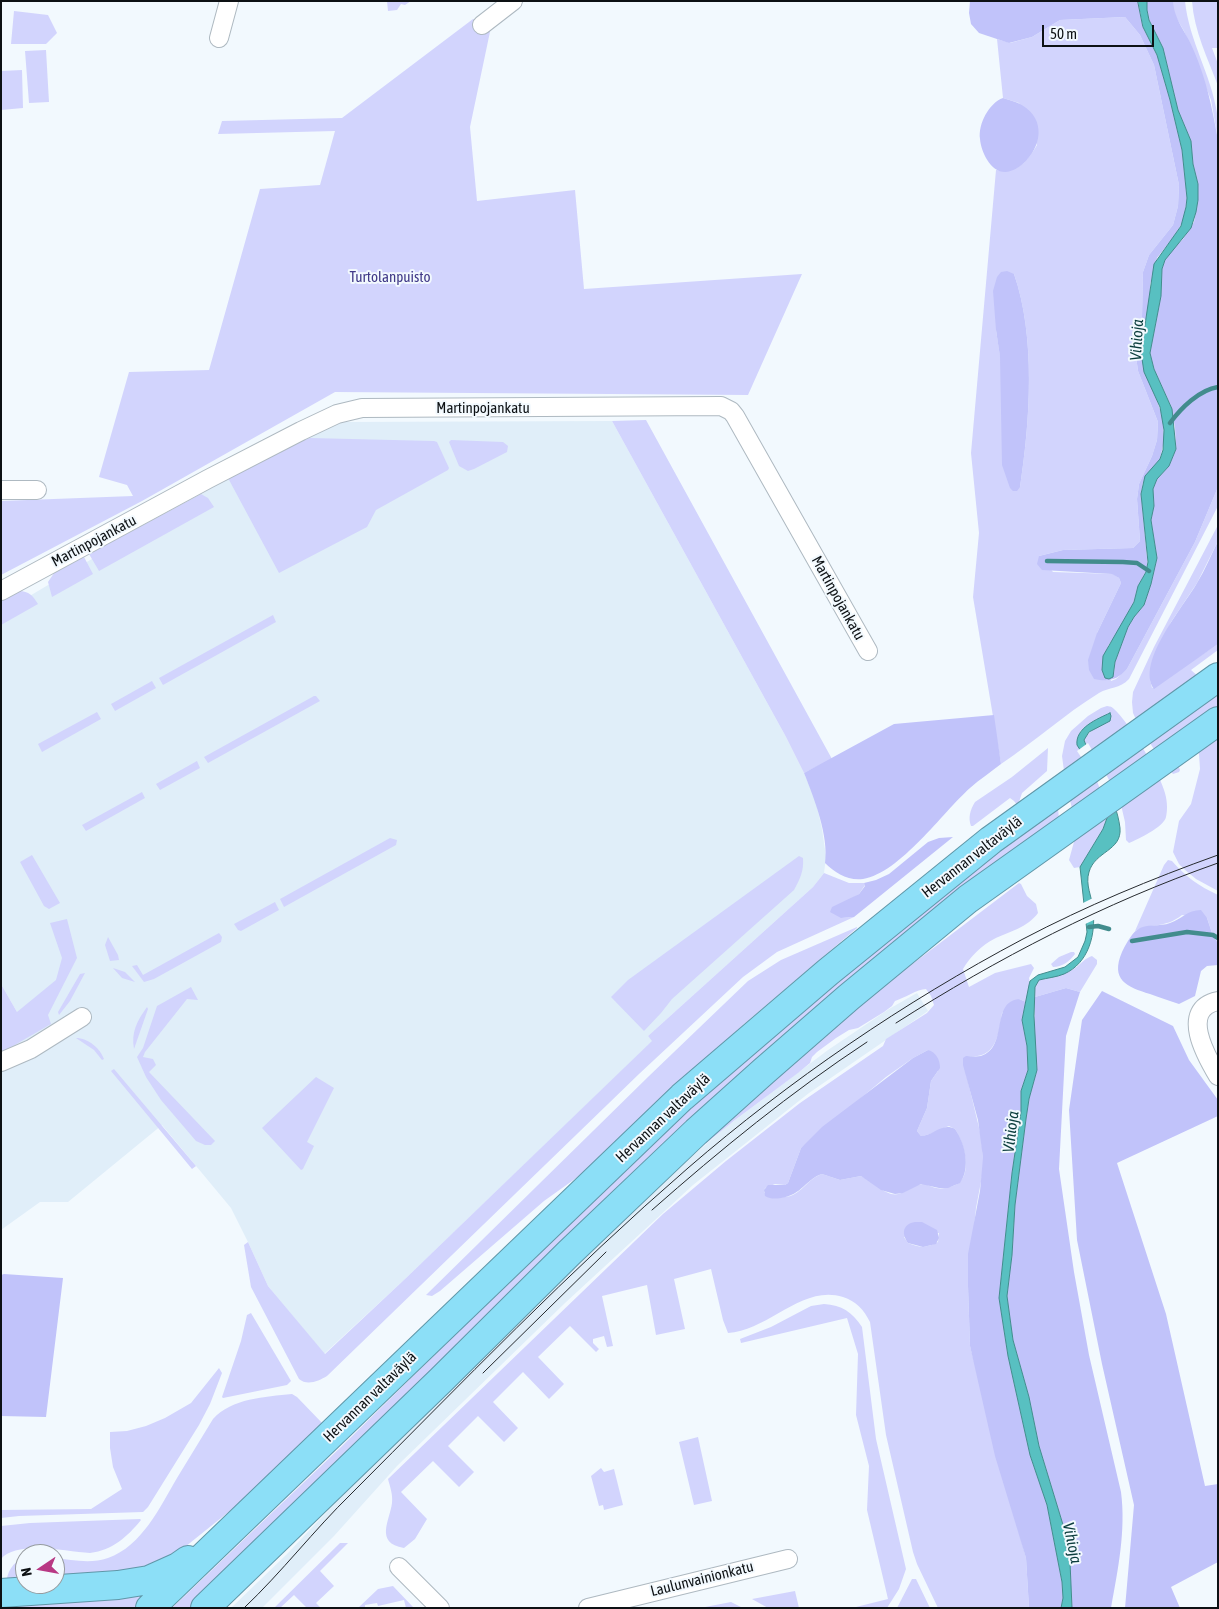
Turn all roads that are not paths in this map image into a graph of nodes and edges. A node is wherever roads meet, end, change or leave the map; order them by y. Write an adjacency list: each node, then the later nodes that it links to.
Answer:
1 (229, 1): 4 (street)
2 (513, 1): 3 (street)
3 (482, 25)
4 (218, 38)
5 (1, 490): 6 (street)
6 (37, 490)
7 (1, 591): 8 (street, Martinpojankatu)
8 (868, 651)
9 (1218, 677): 15 (highway, Hervannan valtaväylä)
10 (1218, 721): 20 (highway, Hervannan valtaväylä)
11 (1218, 1001): 14 (street)
12 (82, 1017): 13 (street)
13 (1, 1062)
14 (1218, 1076)
15 (232, 1530): 18 (highway); 19 (highway, Hervannan valtaväylä)
16 (788, 1559): 22 (street, Laulunvainionkatu)
17 (399, 1567): 21 (street)
18 (1, 1593)
19 (150, 1608)
20 (205, 1608)
21 (440, 1608)
22 (588, 1608)

